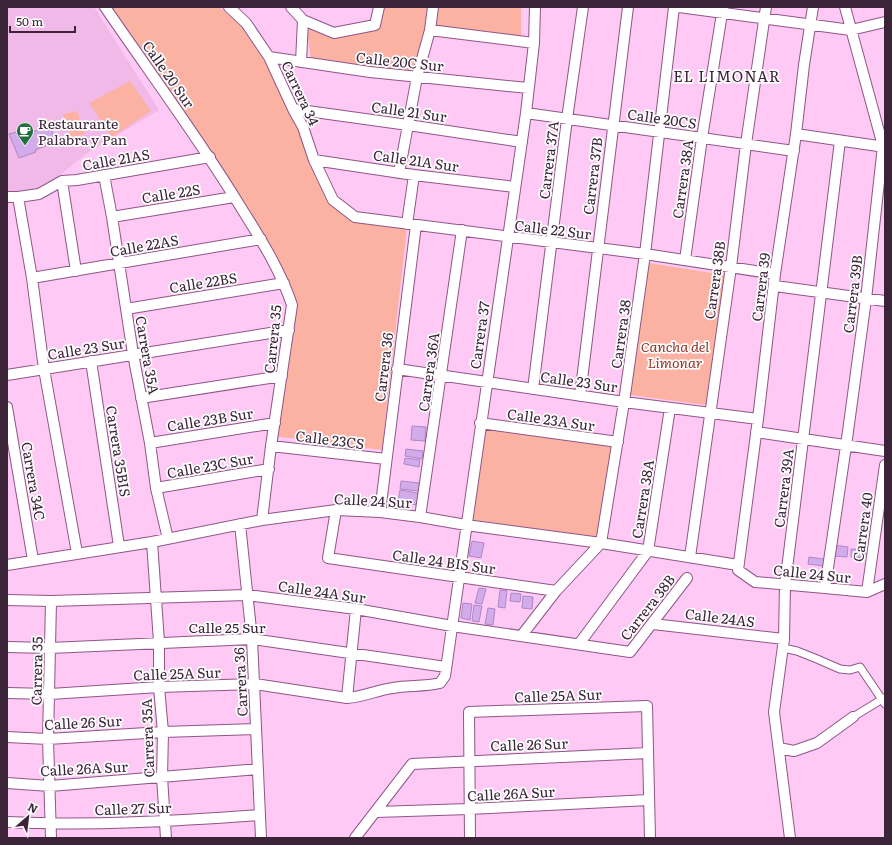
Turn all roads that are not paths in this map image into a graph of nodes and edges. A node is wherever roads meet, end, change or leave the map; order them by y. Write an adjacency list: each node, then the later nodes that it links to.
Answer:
1 (104, 7): 39 (street, Calle 20 Sur)
2 (229, 7): 22 (street, Carrera 34)
3 (291, 7): 16 (street)
4 (379, 7): 16 (street)
5 (432, 7): 19 (street)
6 (535, 7): 21 (street, Carrera 37)
7 (583, 7): 28 (street, Carrera 37A)
8 (628, 7): 30 (street, Carrera 37B)
9 (674, 7): 31 (street, Carrera 38)
10 (680, 7): 14 (street)
11 (766, 7): 15 (street, Carrera 38B)
12 (813, 7): 18 (street, Carrera 39)
13 (845, 7): 20 (street, Carrera 39B)
14 (723, 10): 15 (street); 33 (street, Carrera 38A)
15 (765, 19): 18 (street); 36 (street, Carrera 38B)
16 (303, 20): 23 (street)
17 (885, 22): 20 (street)
18 (810, 25): 20 (street); 32 (street, Carrera 39)
19 (430, 30): 21 (street); 24 (street)
20 (851, 30): 37 (street, Carrera 39B)
21 (534, 43): 25 (street, Carrera 37)
22 (269, 57): 23 (street, Calle 20C Sur); 26 (street, Carrera 34)
23 (301, 62): 24 (street, Calle 20C Sur)
24 (417, 77): 25 (street, Calle 20C Sur); 29 (street)
25 (528, 88): 27 (street, Carrera 37)
26 (293, 109): 29 (street, Calle 21 Sur); 40 (street, Carrera 34)
27 (526, 113): 28 (street, Calle 20CS); 35 (street, Carrera 37)
28 (567, 119): 30 (street, Calle 20CS); 55 (street, Carrera 37A)
29 (408, 125): 35 (street, Calle 21 Sur); 41 (street)
30 (613, 125): 31 (street, Calle 20CS); 56 (street, Carrera 37B)
31 (659, 132): 33 (street, Calle 20CS); 57 (street, Carrera 38)
32 (796, 134): 34 (street); 38 (street, Carrera 39)
33 (702, 138): 36 (street, Calle 20CS); 58 (street, Carrera 38A)
34 (840, 141): 37 (street); 66 (street, Carrera 39A)
35 (522, 142): 45 (street, Carrera 37)
36 (746, 144): 38 (street, Calle 20CS); 60 (street, Carrera 38B)
37 (884, 146): 67 (street, Carrera 39B)
38 (794, 151): 62 (street, Carrera 39)
39 (210, 157): 42 (street, Calle 21AS); 46 (street, Carrera 35)
40 (314, 160): 41 (street, Calle 21A Sur); 49 (street, Carrera 34)
41 (399, 173): 43 (street, Calle 21A Sur)
42 (104, 175): 44 (street, Calle 21AS); 50 (street, Carrera 35A)
43 (414, 175): 45 (street, Calle 21A Sur); 51 (street, Carrera 36)
44 (62, 181): 48 (street, Calle 21AS); 61 (street)
45 (515, 187): 53 (street, Carrera 37)
46 (234, 196): 50 (street, Calle 22S); 54 (street, Carrera 35)
47 (7, 197): 48 (street, Calle 21AS)
48 (18, 198): 63 (street)
49 (333, 200): 51 (street, Calle 22 Sur)
50 (112, 216): 59 (street, Carrera 35A)
51 (411, 224): 52 (street, Calle 22 Sur); 74 (street, Carrera 36)
52 (462, 230): 53 (street, Calle 22 Sur); 77 (street, Carrera 36A)
53 (507, 237): 55 (street, Calle 22 Sur); 78 (street, Carrera 37)
54 (260, 239): 59 (street, Calle 22AS); 64 (street, Carrera 35)
55 (552, 242): 56 (street, Calle 22 Sur); 79 (street, Carrera 37A)
56 (598, 248): 57 (street, Calle 22 Sur); 80 (street, Carrera 37B)
57 (645, 254): 58 (street, Calle 22 Sur); 82 (street, Carrera 38)
58 (684, 260): 60 (street, Calle 22 Sur)
59 (120, 264): 61 (street, Calle 22AS); 69 (street, Carrera 35A)
60 (731, 267): 62 (street, Calle 22 Sur); 85 (street, Carrera 38B)
61 (76, 271): 63 (street, Calle 22AS)
62 (775, 274): 65 (street, Carrera 39)
63 (32, 278): 73 (street)
64 (284, 283): 69 (street, Calle 22BS); 70 (street, Carrera 35)
65 (775, 286): 66 (street); 86 (street, Carrera 39)
66 (822, 293): 67 (street); 90 (street, Carrera 39A)
67 (866, 299): 68 (street); 94 (street, Carrera 39B)
68 (885, 301)
69 (126, 309): 71 (street, Carrera 35A)
70 (289, 330): 71 (street, Calle 23 Sur); 76 (street, Carrera 35)
71 (134, 354): 72 (street, Calle 23 Sur); 81 (street, Carrera 35A)
72 (91, 361): 73 (street, Calle 23 Sur); 109 (street, Carrera 35BIS)
73 (44, 369): 75 (street, Calle 23 Sur); 111 (street)
74 (397, 369): 77 (street, Calle 23 Sur); 96 (street, Carrera 36)
75 (7, 375)
76 (282, 376): 81 (street); 87 (street, Carrera 35)
77 (442, 376): 78 (street, Calle 23 Sur); 102 (street, Carrera 36A)
78 (486, 382): 79 (street, Calle 23 Sur); 88 (street, Carrera 37)
79 (533, 389): 80 (street, Calle 23 Sur)
80 (580, 396): 82 (street, Calle 23 Sur)
81 (141, 398): 91 (street, Carrera 35A)
82 (624, 402): 84 (street, Calle 23 Sur); 92 (street, Carrera 38)
83 (7, 406): 113 (street, Carrera 34C)
84 (670, 408): 85 (street, Calle 23 Sur); 110 (street, Carrera 38A)
85 (710, 413): 86 (street, Calle 23 Sur); 112 (street, Carrera 38B)
86 (758, 419): 89 (street, Carrera 39)
87 (274, 423): 91 (street, Calle 23B Sur); 93 (street, Carrera 35)
88 (480, 423): 92 (street, Calle 23A Sur); 105 (street, Carrera 37)
89 (756, 432): 90 (street); 115 (street, Carrera 39)
90 (802, 439): 94 (street); 118 (street, Carrera 39A)
91 (150, 442): 99 (street, Carrera 35A)
92 (618, 442): 108 (street, Carrera 38)
93 (271, 446): 96 (street, Calle 23CS); 98 (street, Carrera 35)
94 (846, 446): 95 (street); 120 (street, Carrera 39B)
95 (885, 450)
96 (386, 459): 101 (street, Carrera 36)
97 (885, 465): 122 (street, Carrera 40)
98 (269, 468): 99 (street, Calle 23C Sur); 103 (street, Carrera 35)
99 (156, 488): 106 (street, Carrera 35A)
100 (336, 510): 101 (street, Calle 24 Sur); 103 (street, Calle 24 Sur); 116 (street, Calle 24 BIS Sur)
101 (380, 512): 102 (street, Calle 24 Sur)
102 (420, 517): 105 (street, Calle 24 Sur)
103 (262, 520): 104 (street, Calle 24 Sur)
104 (240, 524): 106 (street, Calle 24 Sur); 123 (street, Carrera 36)
105 (466, 525): 108 (street, Calle 24 Sur); 116 (street, Carrera 37)
106 (168, 539): 107 (street, Calle 24 Sur)
107 (152, 542): 109 (street, Calle 24 Sur); 124 (street, Carrera 35A)
108 (601, 543): 110 (street, Calle 24 Sur); 121 (street)
109 (119, 546): 111 (street, Calle 24 Sur)
110 (648, 551): 112 (street, Calle 24 Sur); 134 (street, Carrera 38A)
111 (77, 553): 113 (street, Calle 24 Sur)
112 (690, 557): 115 (street, Calle 24 Sur)
113 (33, 560): 114 (street, Calle 24 Sur)
114 (7, 565)
115 (738, 567): 118 (street, Calle 24 Sur)
116 (459, 577): 121 (street, Calle 24 BIS Sur); 129 (street, Carrera 37)
117 (687, 578): 128 (street, Carrera 38B)
118 (785, 584): 120 (street, Calle 24 Sur); 133 (street, Carrera 39A)
119 (885, 584): 122 (street, Calle 24 Sur)
120 (824, 588): 122 (street, Calle 24 Sur)
121 (556, 591): 130 (street)
122 (867, 592)
123 (247, 595): 124 (street, Calle 24A Sur); 127 (street, Calle 24A Sur); 131 (street, Carrera 36)
124 (156, 598): 126 (street, Calle 24A Sur); 132 (street, Carrera 35A)
125 (7, 600): 126 (street, Calle 24A Sur)
126 (50, 601): 136 (street, Carrera 35)
127 (356, 609): 129 (street, Calle 24A Sur); 138 (street)
128 (653, 624): 133 (street, Calle 24AS); 137 (street, Carrera 38B)
129 (452, 626): 130 (street, Calle 24A Sur); 139 (street, Carrera 37)
130 (522, 636): 134 (street, Calle 24A Sur)
131 (252, 639): 132 (street, Calle 25 Sur); 138 (street, Calle 25 Sur); 140 (street, Carrera 36)
132 (159, 642): 136 (street, Calle 25 Sur); 141 (street, Carrera 35A)
133 (783, 643): 145 (street); 151 (street, Carrera 39A)
134 (579, 644): 137 (street, Calle 24A Sur)
135 (7, 647): 136 (street, Calle 25 Sur)
136 (50, 648): 143 (street, Carrera 35)
137 (630, 652)
138 (351, 654): 139 (street, Calle 25 Sur); 144 (street)
139 (446, 667): 144 (street, Carrera 37)
140 (255, 684): 141 (street, Calle 25A Sur); 144 (street, Calle 25A Sur); 147 (street, Carrera 36)
141 (159, 687): 143 (street, Calle 25A Sur); 148 (street, Carrera 35A)
142 (7, 693): 143 (street, Calle 25A Sur)
143 (50, 694): 150 (street, Carrera 35)
144 (347, 698)
145 (884, 700): 146 (street)
146 (853, 717): 151 (street)
147 (256, 729): 148 (street, Calle 26 Sur); 154 (street, Carrera 36)
148 (163, 732): 150 (street, Calle 26 Sur); 155 (street, Carrera 35A)
149 (7, 737): 150 (street, Calle 26 Sur)
150 (48, 739): 157 (street, Carrera 35)
151 (779, 748): 171 (street, Carrera 39A)
152 (648, 753): 153 (street, Calle 26 Sur); 153 (street, Calle 25A Sur); 158 (street)
153 (469, 760): 159 (street); 160 (street, Calle 26 Sur)
154 (258, 769): 155 (street, Calle 26A Sur); 161 (street, Carrera 36)
155 (162, 777): 157 (street, Calle 26A Sur); 163 (street, Carrera 35A)
156 (7, 784): 157 (street, Calle 26A Sur)
157 (50, 786): 164 (street, Carrera 35)
158 (648, 800): 159 (street, Calle 26A Sur); 170 (street)
159 (470, 809): 160 (street, Calle 26A Sur); 169 (street)
160 (376, 812): 168 (street)
161 (260, 815): 163 (street, Calle 27 Sur); 167 (street, Carrera 36)
162 (7, 822): 164 (street, Calle 27 Sur)
163 (165, 822): 164 (street, Calle 27 Sur); 166 (street, Carrera 35A)
164 (51, 824): 165 (street, Carrera 35)
165 (51, 838)
166 (166, 838)
167 (261, 838)
168 (355, 838)
169 (470, 838)
170 (650, 838)
171 (790, 838)

